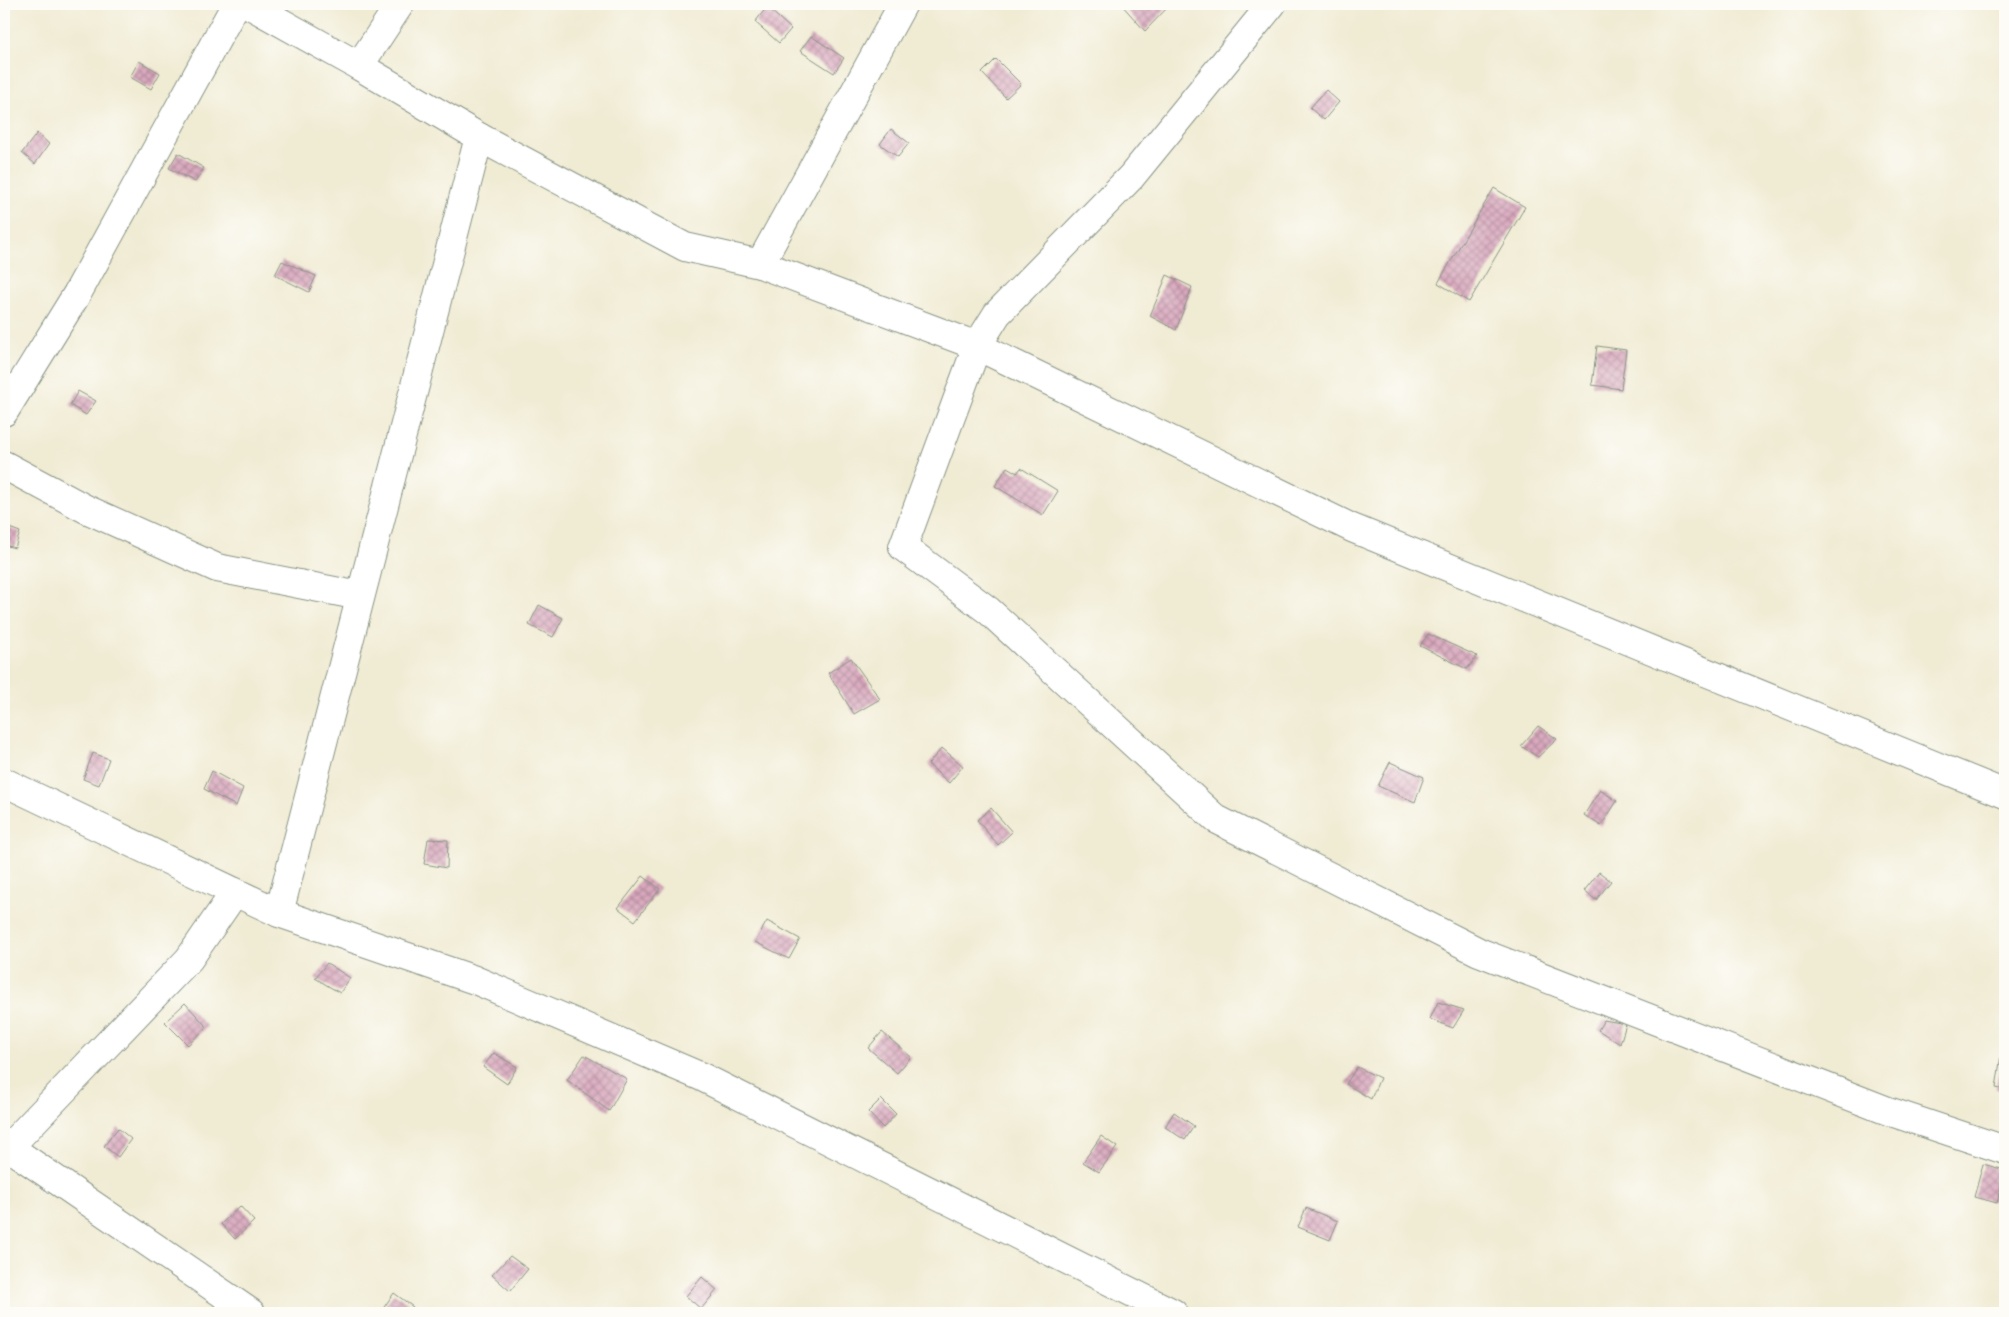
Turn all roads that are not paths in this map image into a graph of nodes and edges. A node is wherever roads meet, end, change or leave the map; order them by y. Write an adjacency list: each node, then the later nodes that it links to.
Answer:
1 (236, 4): 10 (street)
2 (248, 4): 6 (street)
3 (400, 4): 6 (street)
4 (903, 4): 8 (street)
5 (1272, 4): 9 (street)
6 (359, 66): 7 (street)
7 (478, 137): 8 (street); 12 (street)
8 (760, 264): 9 (street)
9 (977, 346): 14 (street); 18 (street)
10 (4, 412)
11 (4, 464): 12 (street)
12 (360, 596): 16 (street)
13 (4, 782): 15 (street)
14 (2005, 794)
15 (235, 892): 16 (street); 17 (street)
16 (279, 913): 20 (street)
17 (6, 1146): 19 (street)
18 (2005, 1150)
19 (251, 1313)
20 (1173, 1313)

